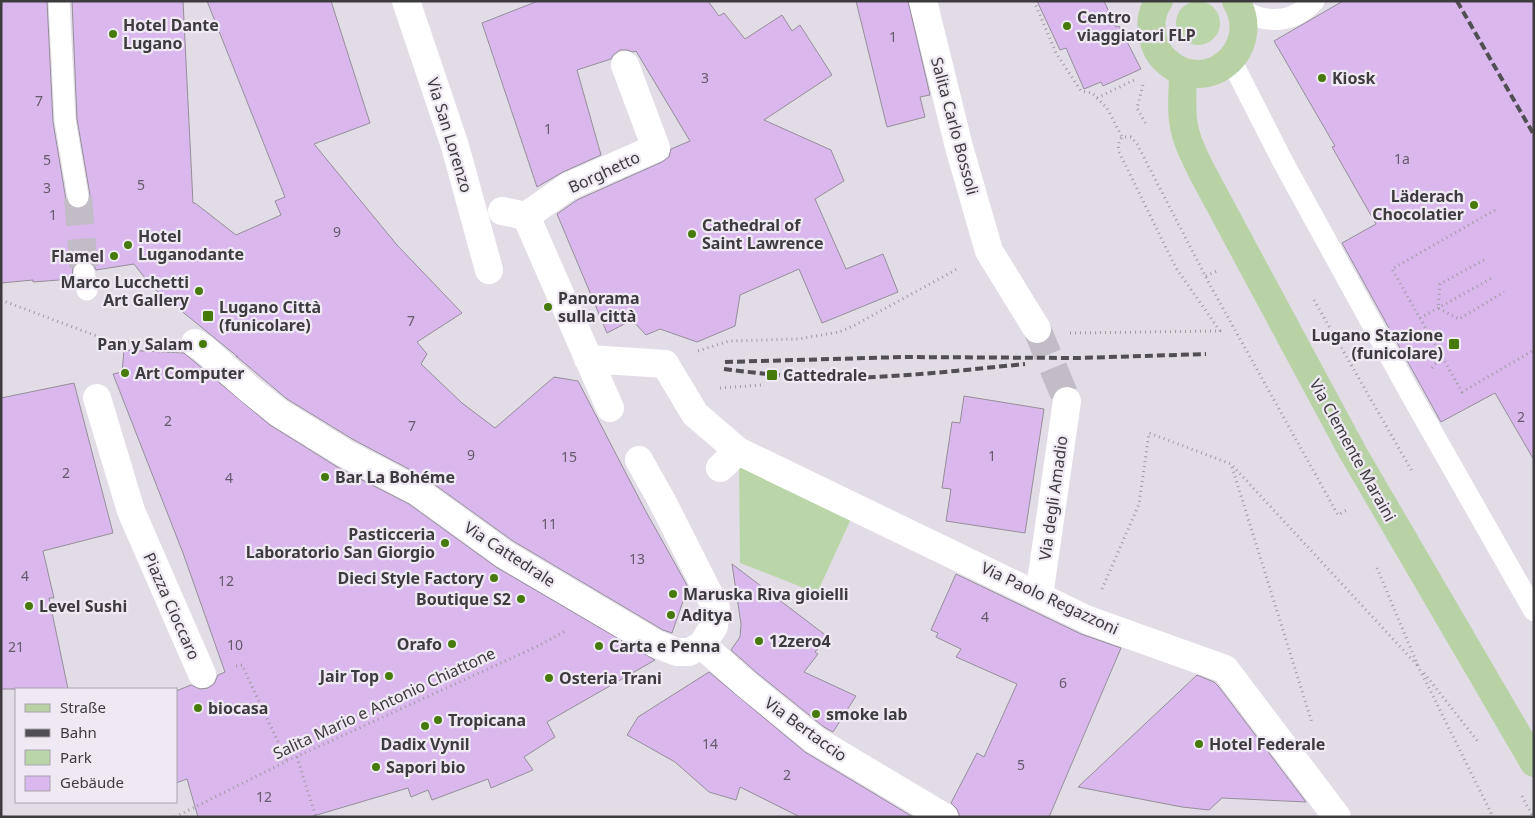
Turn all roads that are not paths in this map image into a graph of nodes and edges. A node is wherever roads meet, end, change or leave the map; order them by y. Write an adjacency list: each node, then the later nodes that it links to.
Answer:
1 (59, 1): 10 (lane)
2 (406, 1): 11 (street, Via San Lorenzo)
3 (923, 1): 12 (street, Salita Carlo Bossoli)
4 (1159, 1): 9 (main road)
5 (1314, 1): 6 (lane)
6 (1238, 6): 7 (main road)
7 (1231, 60): 9 (main road); 20 (lane)
8 (626, 66): 14 (street, Borghetto)
9 (1184, 72): 23 (main road, Via Clemente Maraini)
10 (78, 197)
11 (489, 270)
12 (1050, 331)
13 (195, 343): 21 (street, Via Cattedrale)
14 (588, 359): 17 (street); 19 (street, Via Paolo Regazzoni)
15 (97, 398): 22 (street, Piazza Cioccaro)
16 (1067, 401): 19 (street, Via degli Amadio)
17 (610, 408)
18 (639, 460): 21 (street)
19 (1039, 596): 25 (street, Via Paolo Regazzoni)
20 (1534, 611)
21 (702, 645): 24 (street, Via Bertaccio)
22 (202, 674)
23 (1534, 763)
24 (944, 817)
25 (1337, 817)

